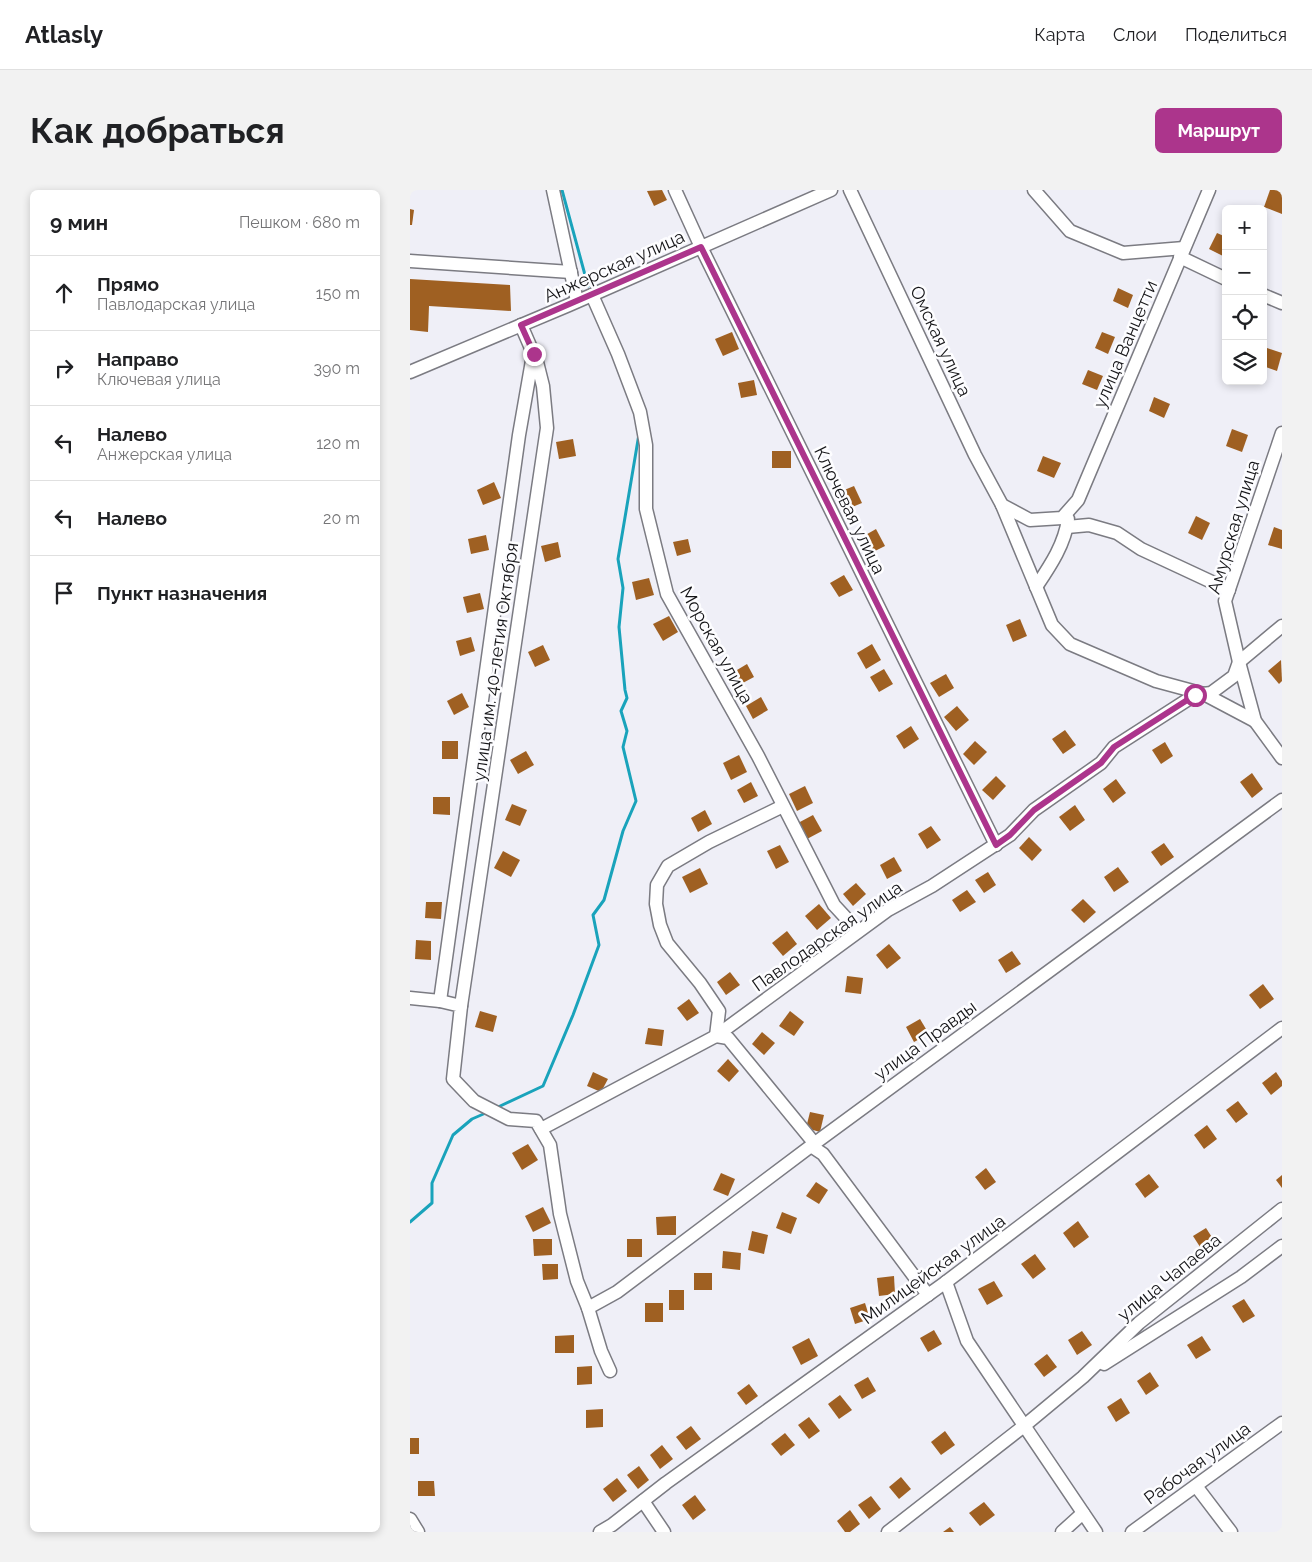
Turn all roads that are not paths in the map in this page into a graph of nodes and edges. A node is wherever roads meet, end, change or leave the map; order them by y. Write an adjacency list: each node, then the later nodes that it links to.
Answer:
1 (553, 190): 10 (street)
2 (674, 190): 7 (street, Ключевая улица)
3 (831, 190): 7 (street, Анжерская улица)
4 (850, 190): 20 (street, Омская улица)
5 (1034, 190): 8 (street)
6 (1209, 190): 8 (street, улица Ванцетти)
7 (701, 247): 12 (street, Анжерская улица); 32 (street, Ключевая улица)
8 (1182, 253): 11 (street); 21 (street, улица Ванцетти)
9 (410, 261): 10 (street)
10 (570, 272): 14 (street)
11 (1222, 277)
12 (592, 295): 14 (street, Анжерская улица); 31 (street, Морская улица)
13 (1267, 297): 15 (street)
14 (577, 302): 16 (street, Анжерская улица)
15 (1282, 303)
16 (521, 325): 17 (street, улица им. 40-летия Октября); 18 (street, Анжерская улица)
17 (534, 354): 35 (street); 36 (street, улица им. 40-летия Октября)
18 (410, 372)
19 (1282, 433): 24 (street, Амурская улица)
20 (1002, 505): 21 (street); 23 (street, Омская улица)
21 (1070, 509): 22 (street)
22 (1067, 527): 23 (street); 24 (street)
23 (1036, 587): 27 (street, Омская улица)
24 (1229, 590): 26 (street, Амурская улица)
25 (1282, 626): 26 (street, Павлодарская улица)
26 (1239, 662): 27 (street, Павлодарская улица); 28 (street, Амурская улица)
27 (1204, 694): 28 (street, Омская улица); 32 (street, Павлодарская улица)
28 (1255, 721): 29 (street)
29 (1282, 758)
30 (1282, 800): 40 (street, улица Правды)
31 (783, 806): 33 (street, Морская улица); 38 (street)
32 (996, 845): 33 (street, Павлодарская улица)
33 (858, 931): 38 (street, Павлодарская улица)
34 (410, 998): 35 (street)
35 (440, 1001): 36 (street)
36 (461, 1006): 39 (street, улица им. 40-летия Октября)
37 (1282, 1028): 43 (street, Милицейская улица)
38 (716, 1036): 39 (street, Павлодарская улица); 40 (street)
39 (541, 1129): 45 (street)
40 (813, 1145): 44 (street); 45 (street, улица Правды)
41 (1282, 1209): 47 (street, улица Чапаева)
42 (1282, 1246): 47 (street, улица Чапаева)
43 (946, 1282): 44 (street, Милицейская улица); 49 (street)
44 (928, 1295): 51 (street, Милицейская улица)
45 (588, 1308): 46 (street)
46 (610, 1372)
47 (1083, 1377): 49 (street, улица Чапаева)
48 (1282, 1423): 50 (street, Рабочая улица)
49 (1024, 1426): 52 (street); 57 (street, улица Чапаева)
50 (1196, 1486): 60 (street, Рабочая улица); 61 (street)
51 (643, 1501): 55 (street, Милицейская улица); 56 (street)
52 (1083, 1513): 58 (street); 59 (street)
53 (410, 1519): 54 (street)
54 (418, 1532)
55 (600, 1532)
56 (664, 1532)
57 (888, 1532)
58 (1062, 1532)
59 (1096, 1532)
60 (1132, 1532)
61 (1231, 1532)

